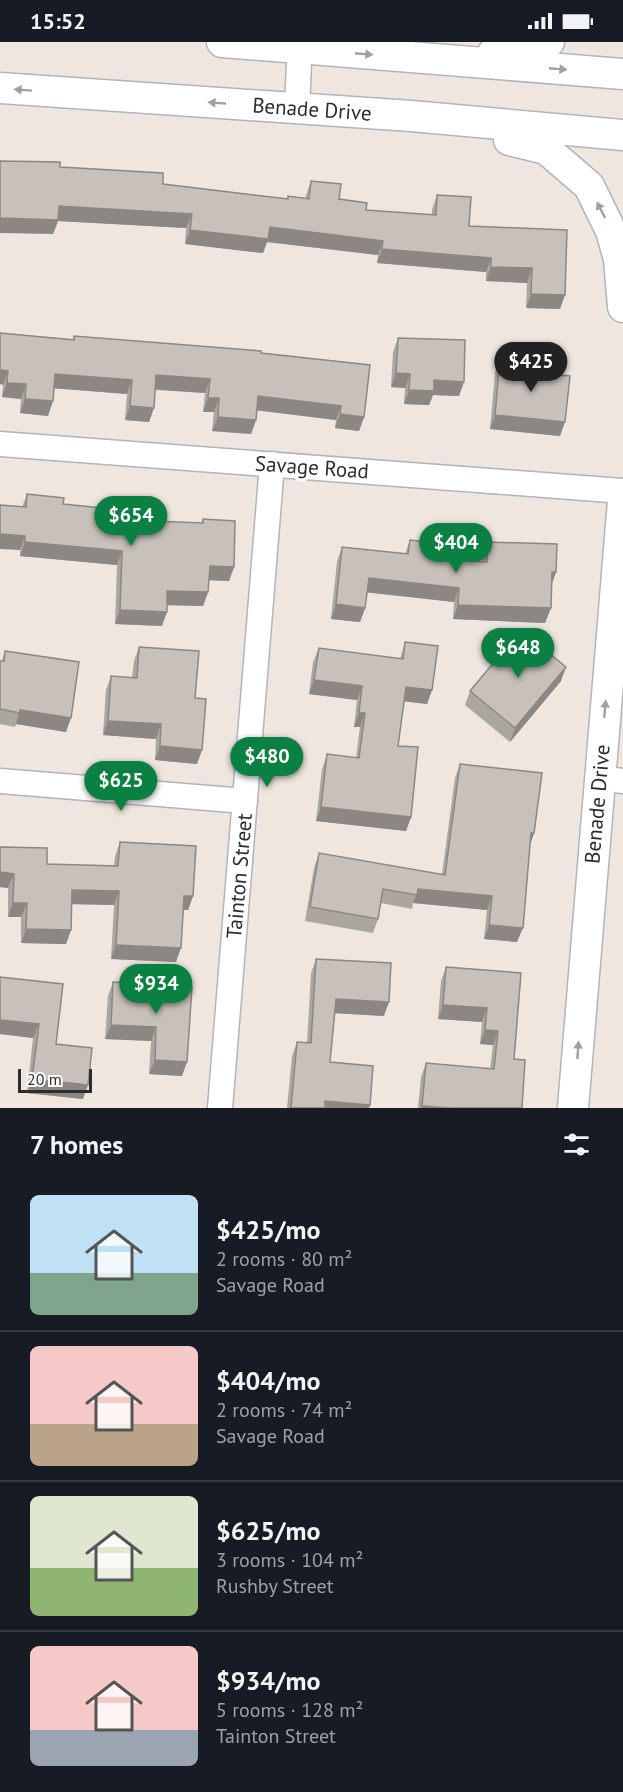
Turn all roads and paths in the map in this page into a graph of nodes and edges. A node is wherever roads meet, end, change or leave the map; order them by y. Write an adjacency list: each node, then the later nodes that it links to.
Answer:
1 (222, 42): 3 (street)
2 (549, 42): 4 (street)
3 (300, 45): 4 (street, one-way to 4); 7 (street)
4 (437, 60): 5 (street, one-way to 5)
5 (623, 74)
6 (0, 88): 7 (street, Benade Drive, one-way to 6)
7 (297, 108): 8 (street, Benade Drive)
8 (411, 117): 9 (street, Benade Drive); 10 (street, one-way to 8)
9 (623, 135)
10 (623, 307)
11 (0, 444): 12 (street, Savage Road)
12 (272, 464): 13 (street, Savage Road); 17 (street, Tainton Street)
13 (623, 491)
14 (623, 501): 15 (street, Benade Drive, one-way to 14)
15 (611, 779): 19 (street, Benade Drive, one-way to 15)
16 (0, 781): 17 (street)
17 (244, 801): 18 (street, Tainton Street)
18 (220, 1108)
19 (573, 1108)

